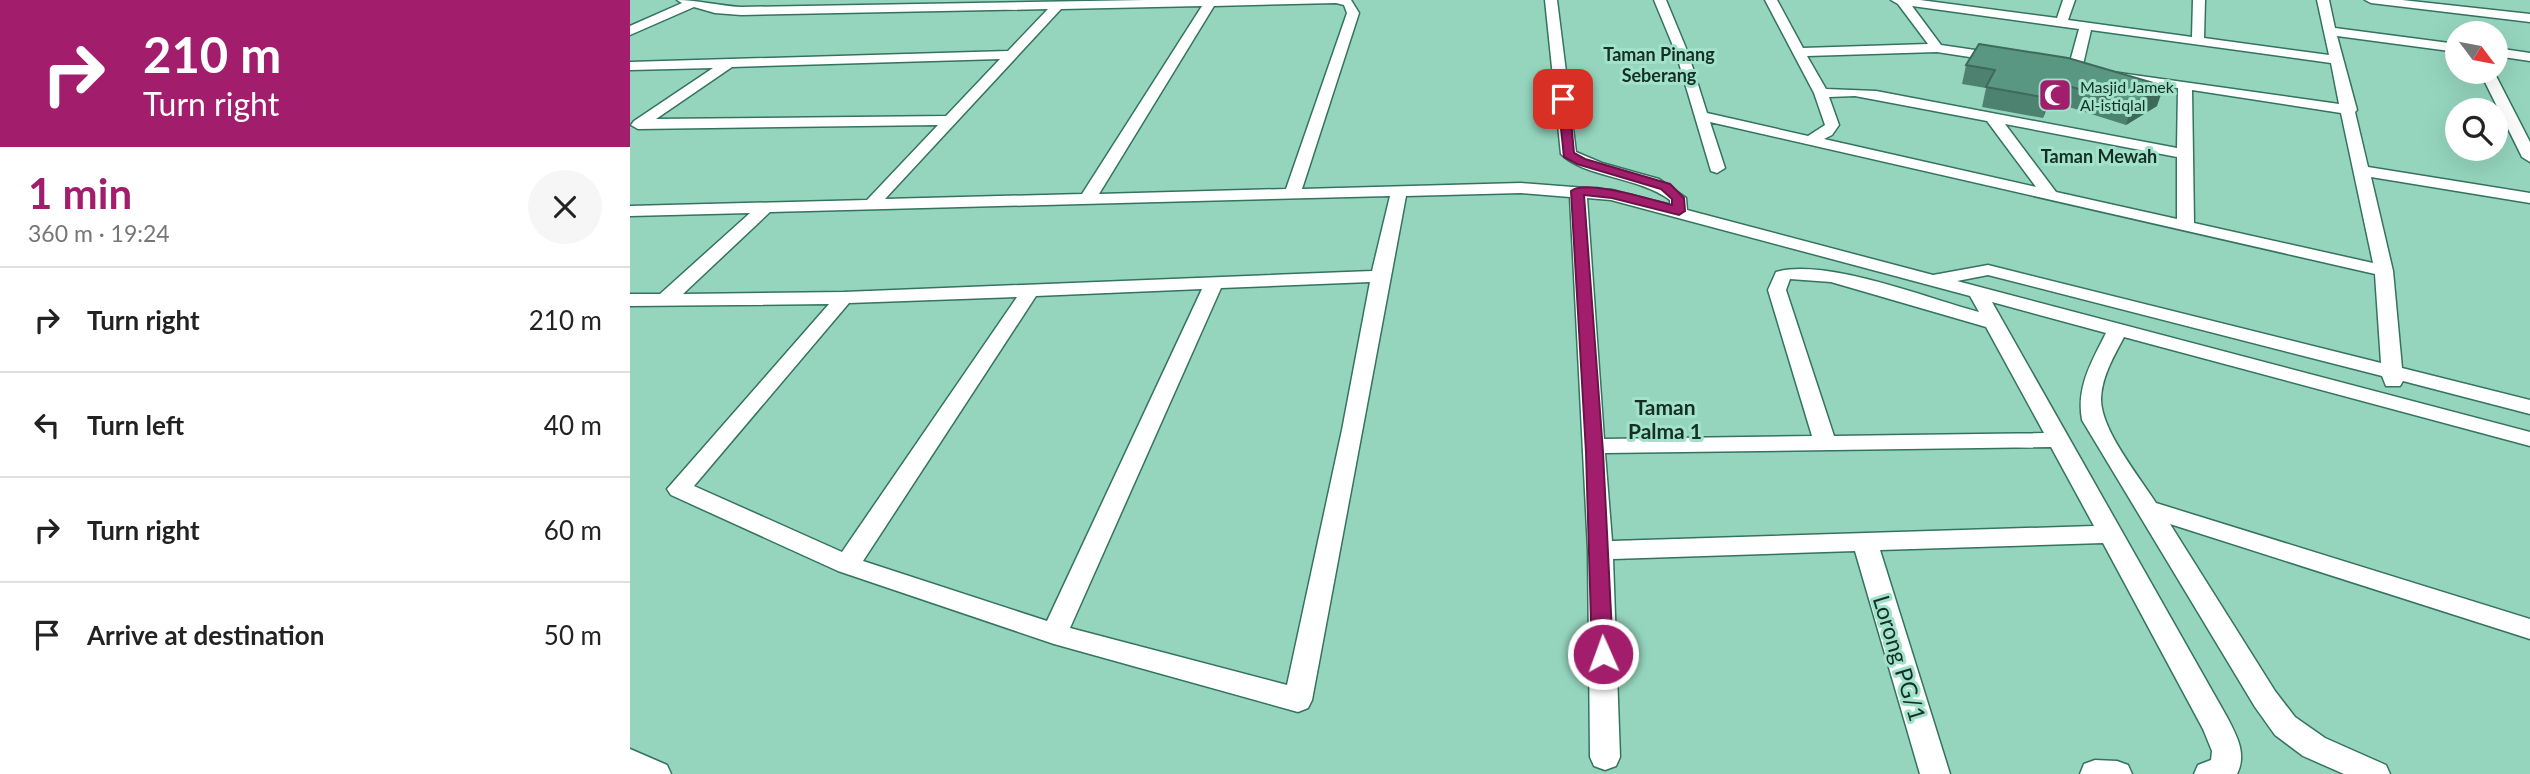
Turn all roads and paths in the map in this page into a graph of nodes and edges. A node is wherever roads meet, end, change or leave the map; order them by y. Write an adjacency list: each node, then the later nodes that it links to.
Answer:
1 (1551, 0): 51 (street)
2 (1660, 0): 33 (street)
3 (1770, 0): 21 (street)
4 (2069, 0): 14 (street)
5 (2199, 0): 18 (street)
6 (2323, 0): 17 (street)
7 (2371, 0): 13 (street)
8 (688, 1): 12 (street); 16 (street)
9 (1213, 1): 12 (street); 44 (street); 47 (street)
10 (1899, 1): 11 (street); 20 (street)
11 (1943, 4): 14 (street)
12 (1057, 6): 23 (street)
13 (2530, 18)
14 (2062, 24): 15 (street)
15 (2086, 27): 18 (street); 30 (street)
16 (630, 30)
17 (2331, 32): 19 (street); 26 (street)
18 (2198, 42): 26 (street)
19 (2445, 46)
20 (1937, 48): 21 (street); 25 (street)
21 (1798, 52): 31 (street)
22 (2508, 54): 24 (street)
23 (1011, 55): 27 (street); 35 (street)
24 (2530, 57)
25 (2014, 60)
26 (2335, 60): 32 (street)
27 (729, 63): 28 (street); 36 (street)
28 (630, 66)
29 (2493, 84): 39 (street)
30 (2186, 86): 32 (street); 38 (street)
31 (1821, 93): 34 (street); 37 (street)
32 (2350, 110): 41 (street)
33 (1701, 116): 37 (street); 40 (street)
34 (1991, 116): 38 (street); 45 (street)
35 (951, 120): 36 (street); 48 (street)
36 (635, 127)
37 (1809, 141): 45 (street)
38 (2184, 154): 52 (street)
39 (2530, 157)
40 (1717, 168)
41 (2363, 171): 46 (street); 53 (street)
42 (1399, 191): 43 (street); 44 (street); 54 (street)
43 (1578, 191): 51 (street); 70 (street)
44 (1292, 194): 47 (street)
45 (2051, 196): 52 (street)
46 (2530, 198)
47 (1087, 200): 48 (street)
48 (870, 206): 49 (street)
49 (765, 208): 50 (street); 60 (street)
50 (630, 211)
51 (1679, 211): 55 (street)
52 (2185, 225): 53 (street)
53 (2384, 271): 64 (street)
54 (1380, 276): 56 (street); 77 (street)
55 (1934, 279): 58 (street); 64 (street)
56 (1214, 282): 57 (street); 77 (street)
57 (1031, 289): 59 (street); 75 (street)
58 (1977, 292): 62 (street); 63 (street)
59 (844, 298): 60 (street); 75 (street)
60 (666, 299): 61 (street)
61 (630, 300)
62 (1991, 321): 68 (street); 69 (street)
63 (2119, 329): 65 (street); 71 (street)
64 (2393, 372): 65 (street); 66 (street)
65 (2392, 403): 67 (street)
66 (2530, 407)
67 (2530, 439)
68 (2056, 440): 69 (street); 72 (street)
69 (1826, 444): 70 (street)
70 (1594, 446): 74 (street)
71 (2146, 508): 76 (street); 85 (street)
72 (2109, 534): 73 (street); 84 (street)
73 (1865, 542): 74 (street); 81 (street, Lorong PG/1)
74 (1600, 550): 78 (street)
75 (847, 565): 77 (street)
76 (2530, 629)
77 (1054, 634)
78 (1605, 758)
79 (630, 762): 80 (street)
80 (656, 774)
81 (1934, 774)
82 (2095, 774): 83 (street)
83 (2116, 774)
84 (2209, 774)
85 (2375, 774)

